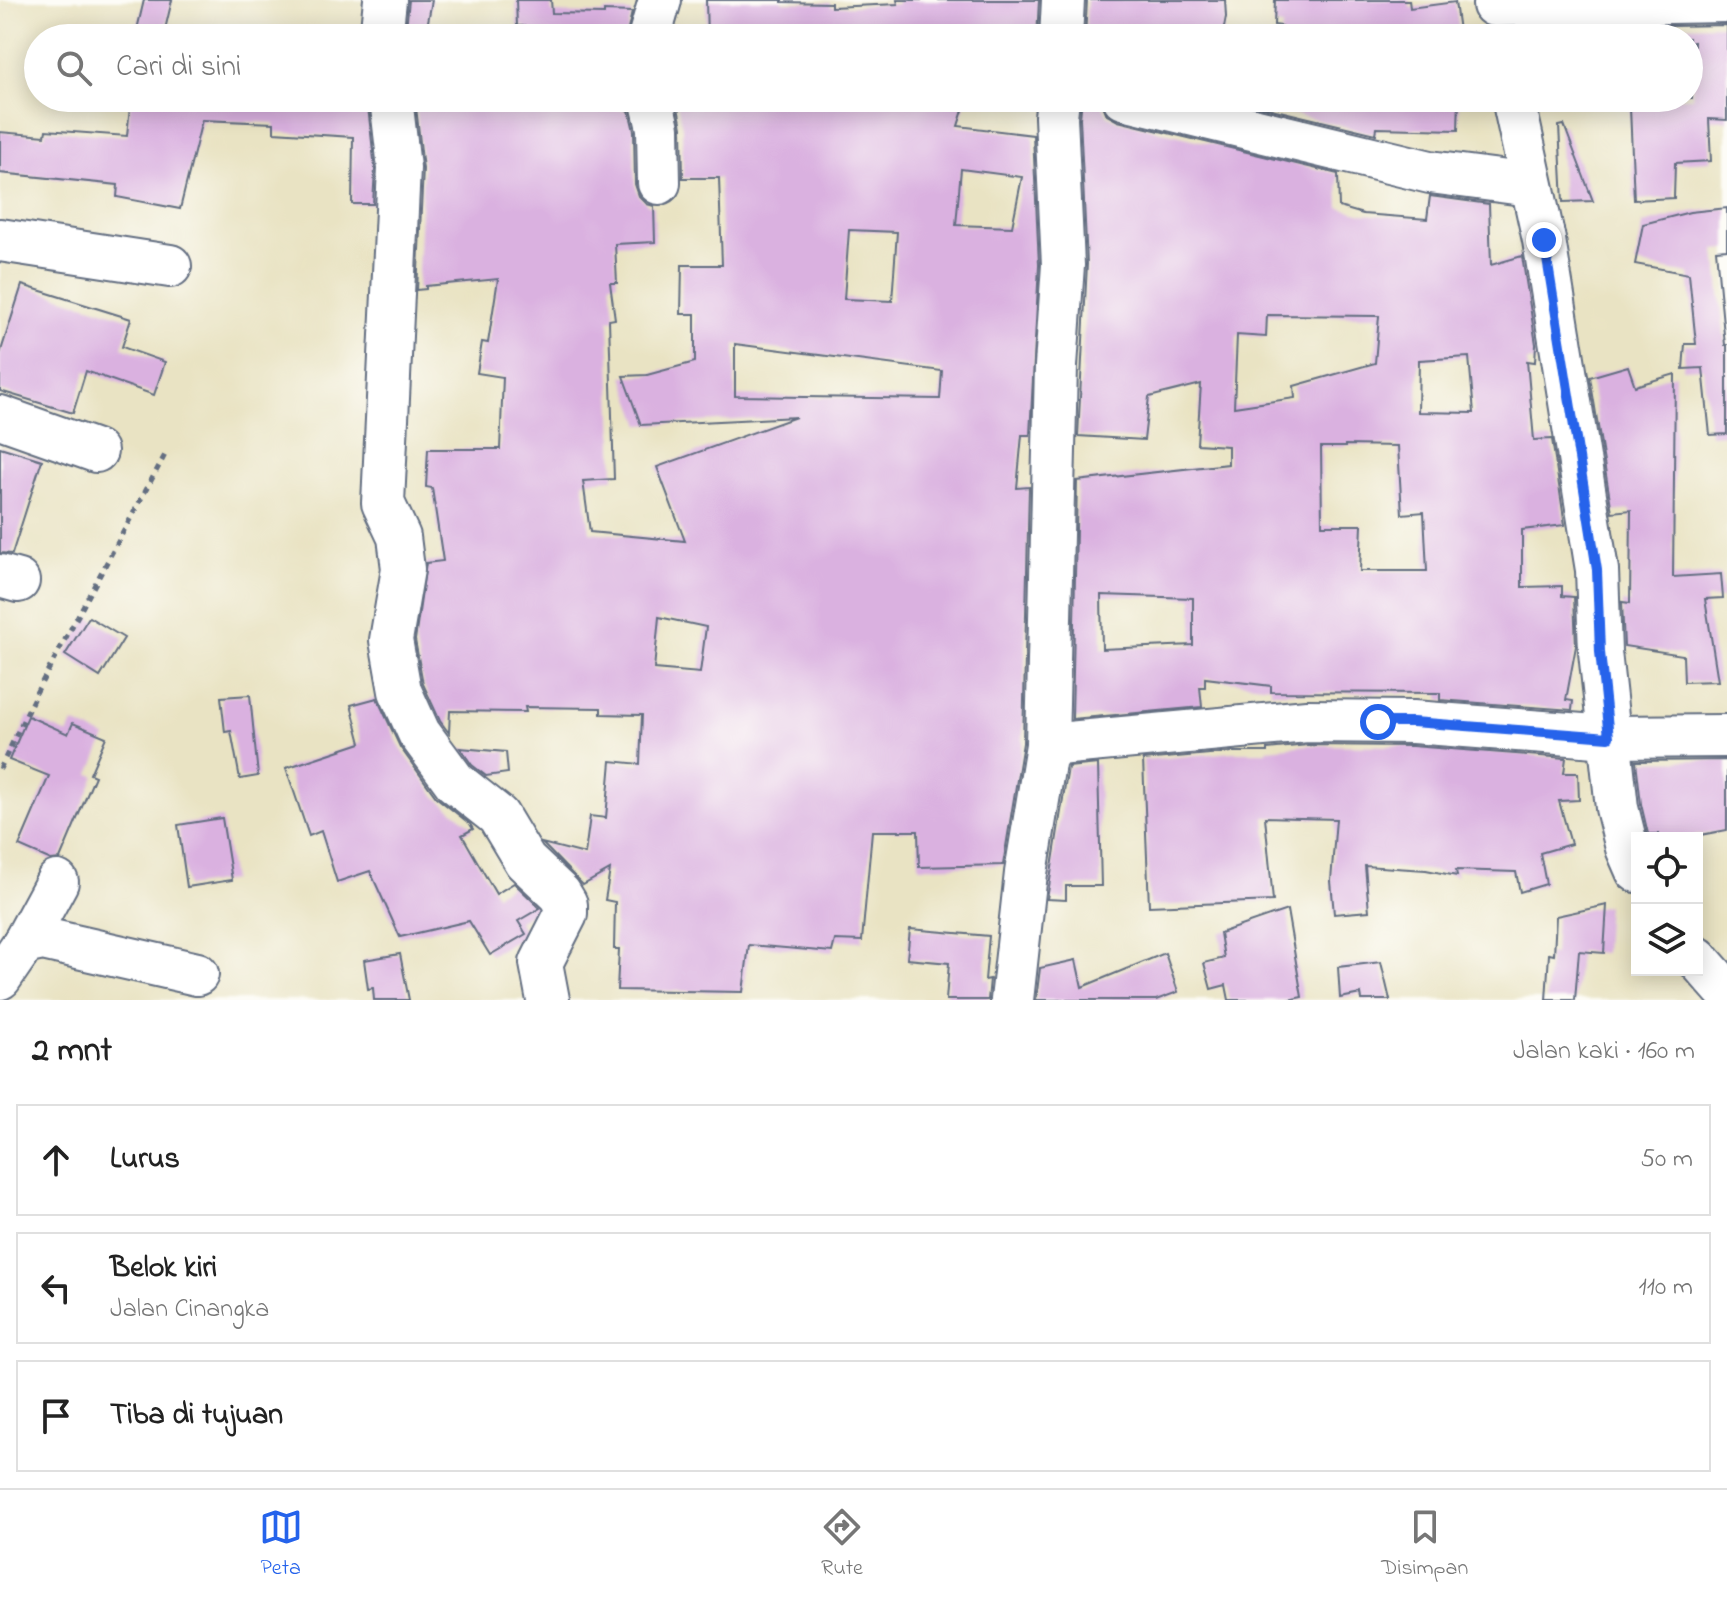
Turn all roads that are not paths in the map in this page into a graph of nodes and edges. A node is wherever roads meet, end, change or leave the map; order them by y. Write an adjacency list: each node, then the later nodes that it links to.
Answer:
1 (385, 0): 6 (street)
2 (660, 0): 7 (street)
3 (1063, 0): 8 (street)
4 (1727, 1): 5 (street)
5 (1496, 14)
6 (382, 24)
7 (653, 24)
8 (1062, 24)
9 (393, 112): 30 (street)
10 (654, 112): 14 (street)
11 (1057, 112): 22 (street)
12 (1182, 112): 15 (street)
13 (1516, 112): 15 (street)
14 (659, 183)
15 (1531, 185): 21 (street)
16 (0, 240): 17 (street)
17 (170, 266)
18 (0, 417): 19 (street)
19 (96, 451)
20 (1727, 736): 21 (street)
21 (1609, 737): 22 (street); 23 (street)
22 (1047, 745): 31 (street)
23 (1631, 857)
24 (57, 882): 25 (street)
25 (24, 943): 27 (street); 28 (street)
26 (1703, 965): 29 (street)
27 (197, 974)
28 (0, 978)
29 (1727, 992)
30 (548, 1000)
31 (1012, 1000)

